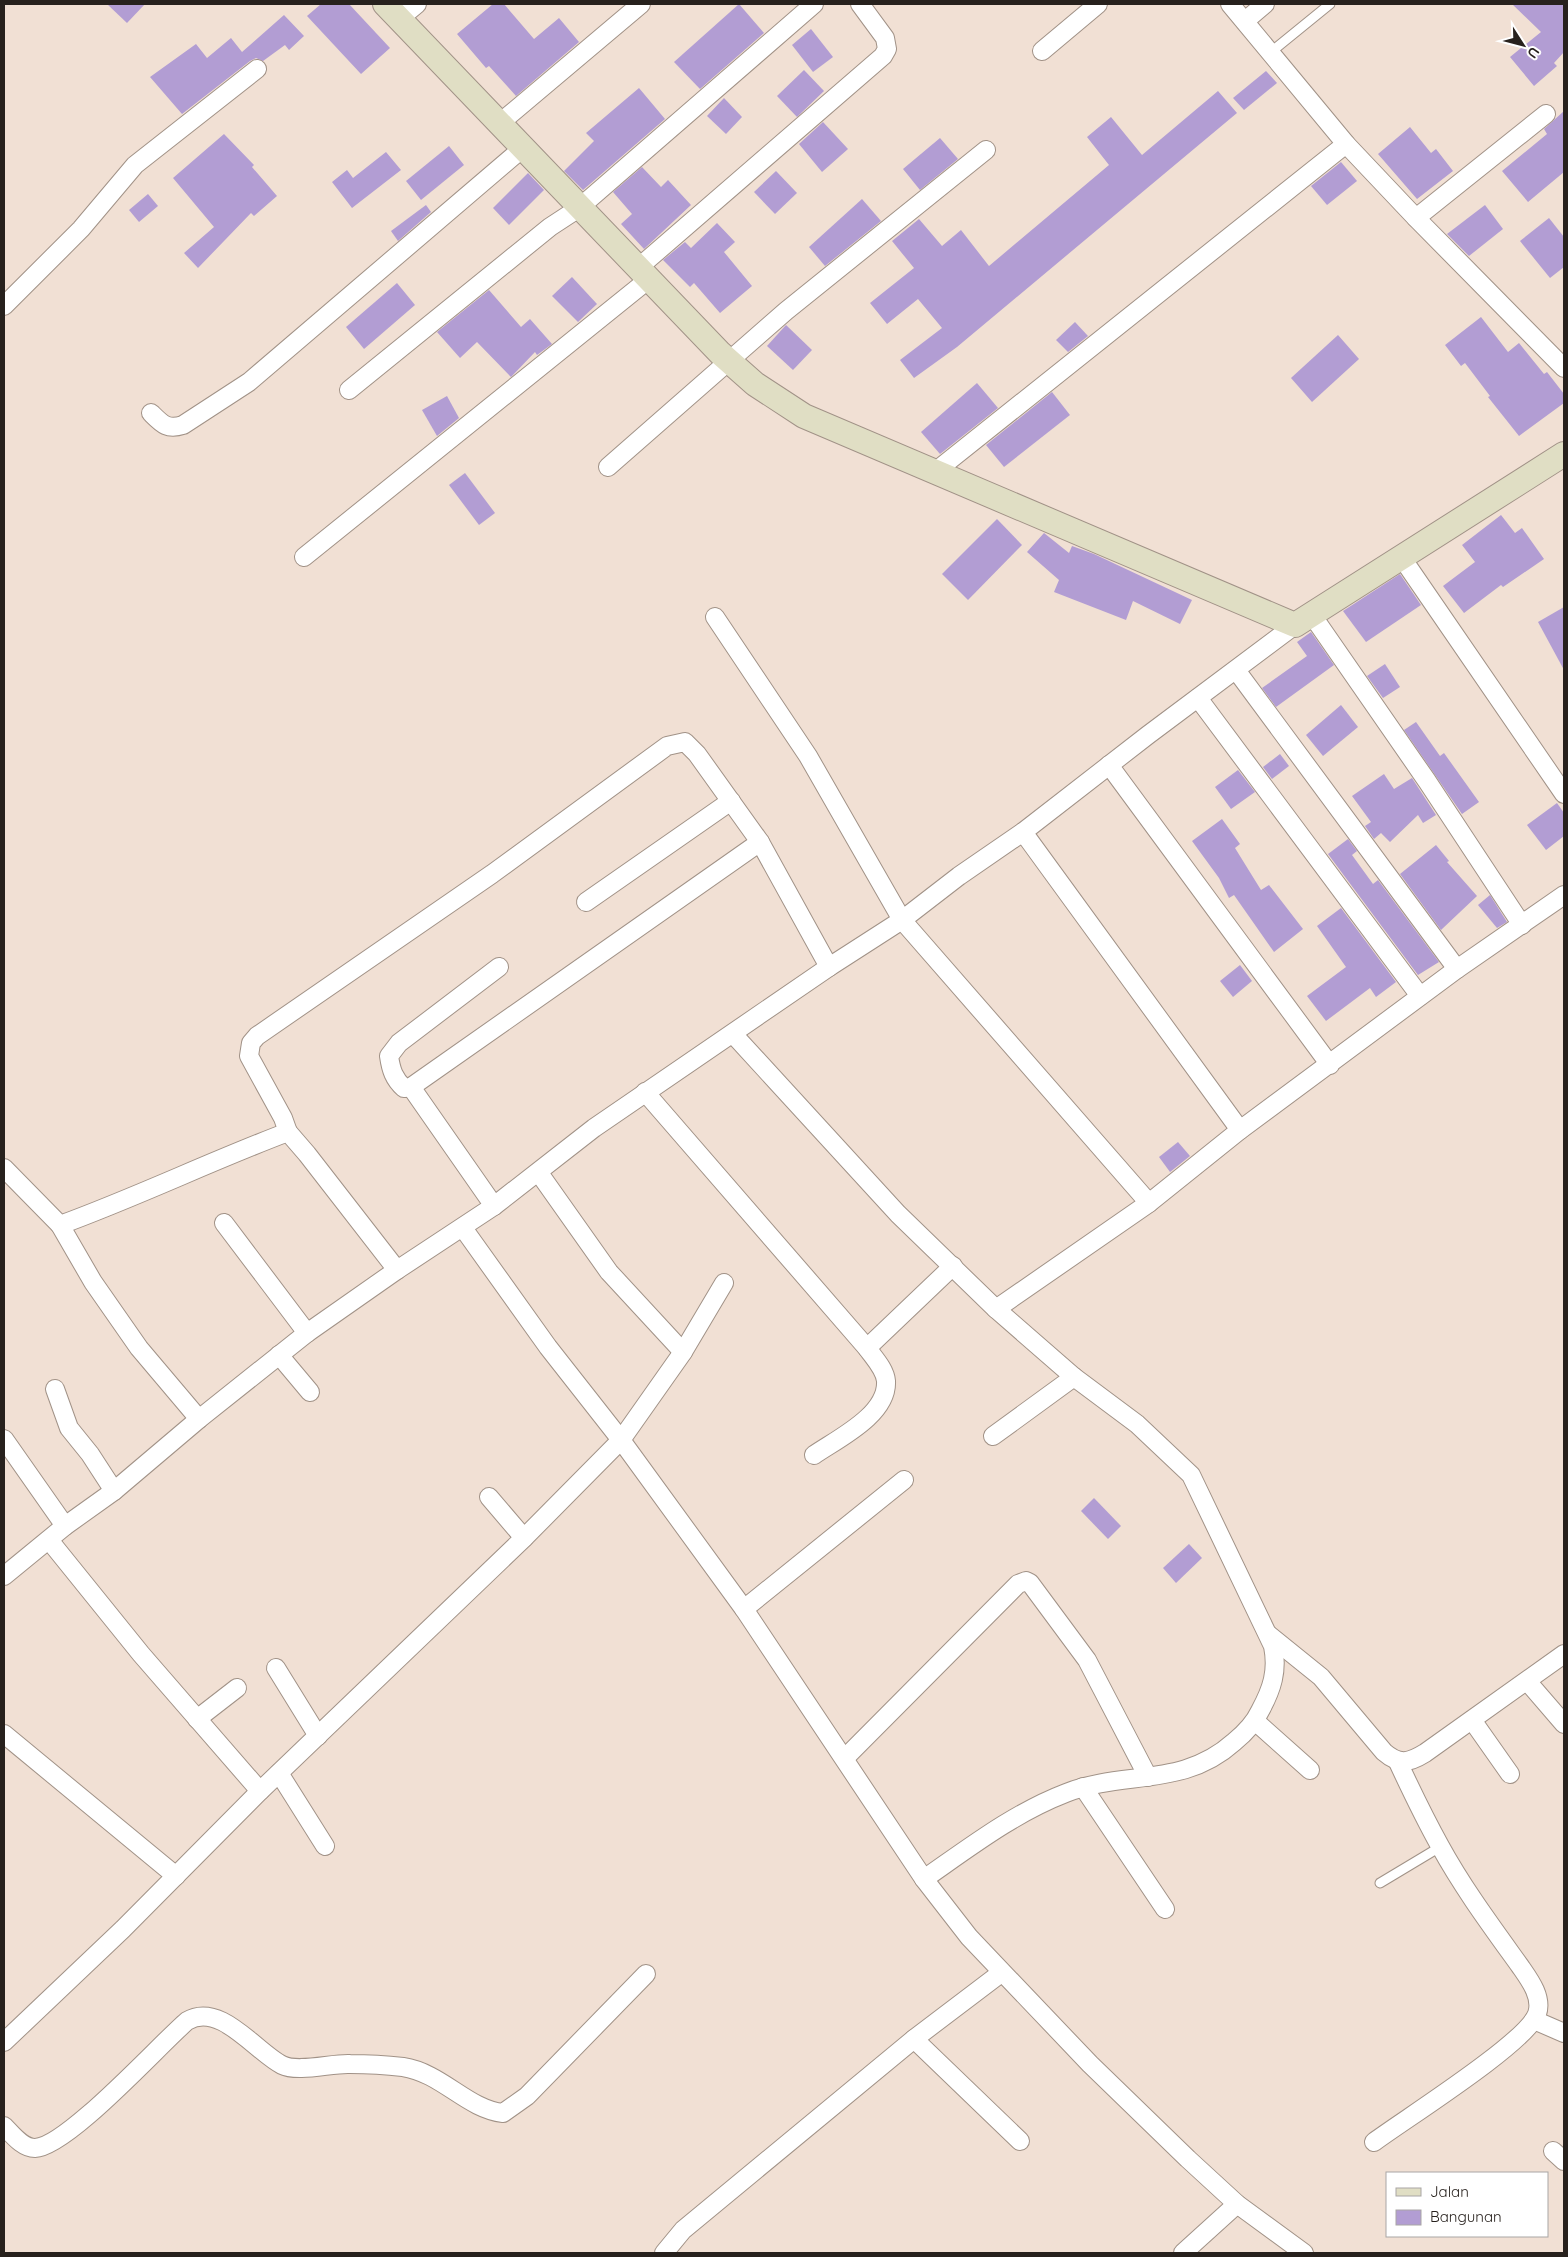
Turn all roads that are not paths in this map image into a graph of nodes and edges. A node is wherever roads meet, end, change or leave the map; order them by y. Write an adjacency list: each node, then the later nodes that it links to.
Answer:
1 (418, 4): 9 (street)
2 (641, 4): 15 (street)
3 (814, 4): 19 (street)
4 (860, 4): 21 (street)
5 (1098, 4): 11 (street)
6 (1230, 4): 10 (street)
7 (1266, 4): 10 (street)
8 (1330, 4): 12 (lane)
9 (392, 11): 15 (street)
10 (1245, 22): 12 (street)
11 (1042, 51)
12 (1271, 52): 16 (street)
13 (257, 68): 22 (street)
14 (1546, 114): 20 (street)
15 (500, 123): 17 (street)
16 (1346, 144): 20 (street); 29 (street)
17 (524, 147): 19 (street); 26 (street)
18 (986, 150): 23 (street)
19 (579, 208): 21 (street); 25 (street)
20 (1416, 218): 24 (street)
21 (644, 274): 23 (street); 30 (street)
22 (4, 306)
23 (728, 361): 28 (street); 29 (street)
24 (1564, 368)
25 (349, 390)
26 (151, 413)
27 (1564, 454): 31 (street)
28 (608, 467)
29 (936, 471): 33 (street)
30 (304, 557)
31 (1402, 558): 33 (street); 37 (street)
32 (715, 617): 43 (street)
33 (1304, 620): 34 (street); 44 (street)
34 (1236, 670): 35 (street); 47 (street)
35 (1198, 698): 36 (street); 48 (street)
36 (1109, 765): 39 (street); 50 (street)
37 (1564, 794)
38 (731, 801): 40 (street); 42 (street); 54 (street)
39 (1023, 832): 43 (street); 53 (street)
40 (760, 842): 46 (street); 51 (street)
41 (1564, 895): 44 (street)
42 (586, 902)
43 (902, 920): 46 (street); 57 (street)
44 (1522, 925): 47 (street)
45 (499, 967): 51 (street)
46 (828, 967): 49 (street)
47 (1457, 968): 48 (street)
48 (1420, 996): 50 (street)
49 (733, 1034): 52 (street); 62 (street)
50 (1330, 1065): 53 (street)
51 (411, 1087): 58 (street)
52 (645, 1092): 56 (street); 67 (street)
53 (1240, 1130): 57 (street)
54 (288, 1132): 60 (street); 63 (street)
55 (4, 1168): 60 (street)
56 (539, 1173): 58 (street); 68 (street)
57 (1149, 1203): 65 (street)
58 (494, 1206): 61 (street)
59 (224, 1223): 66 (street)
60 (60, 1225): 73 (street)
61 (464, 1228): 63 (street); 76 (street)
62 (953, 1266): 65 (street); 67 (street)
63 (397, 1270): 66 (street)
64 (724, 1283): 68 (street)
65 (996, 1309): 70 (street)
66 (307, 1333): 69 (street)
67 (867, 1348): 77 (street)
68 (684, 1352): 76 (street)
69 (279, 1355): 72 (street); 73 (street)
70 (1074, 1378): 74 (street); 86 (street)
71 (54, 1389): 79 (street)
72 (310, 1392)
73 (199, 1418): 79 (street)
74 (993, 1436)
75 (4, 1439): 81 (street)
76 (621, 1440): 82 (street); 85 (street)
77 (814, 1455)
78 (904, 1480): 85 (street)
79 (114, 1491): 81 (street)
80 (488, 1496): 82 (street)
81 (65, 1526): 83 (street)
82 (524, 1538): 96 (street)
83 (49, 1540): 84 (street); 91 (street)
84 (4, 1576)
85 (744, 1609): 97 (street)
86 (1269, 1635): 93 (street); 98 (street)
87 (1564, 1654): 89 (street)
88 (276, 1668): 96 (street)
89 (1527, 1681): 92 (street); 94 (street)
90 (237, 1688): 91 (street)
91 (197, 1720): 104 (street)
92 (1472, 1720): 98 (street); 101 (street)
93 (1255, 1721): 99 (street); 102 (street)
94 (1564, 1724)
95 (5, 1736): 107 (street)
96 (318, 1736): 100 (street)
97 (845, 1758): 102 (street); 108 (street)
98 (1398, 1762): 106 (street)
99 (1310, 1770)
100 (279, 1773): 104 (street); 105 (street)
101 (1510, 1774)
102 (1148, 1777): 103 (street)
103 (1083, 1787): 108 (street); 110 (street)
104 (260, 1791): 107 (street)
105 (325, 1846)
106 (1440, 1847): 109 (lane); 113 (street)
107 (176, 1876): 116 (street)
108 (924, 1879): 111 (street)
109 (1380, 1883)
110 (1165, 1909)
111 (1001, 1973): 115 (street); 120 (street)
112 (646, 1974): 117 (street)
113 (1534, 2020): 114 (street); 119 (street)
114 (1564, 2033)
115 (914, 2039): 118 (street); 121 (street)
116 (4, 2042)
117 (4, 2126)
118 (1020, 2141)
119 (1374, 2142)
120 (1237, 2204): 122 (street); 123 (street)
121 (664, 2253)
122 (1183, 2253)
123 (1304, 2253)

